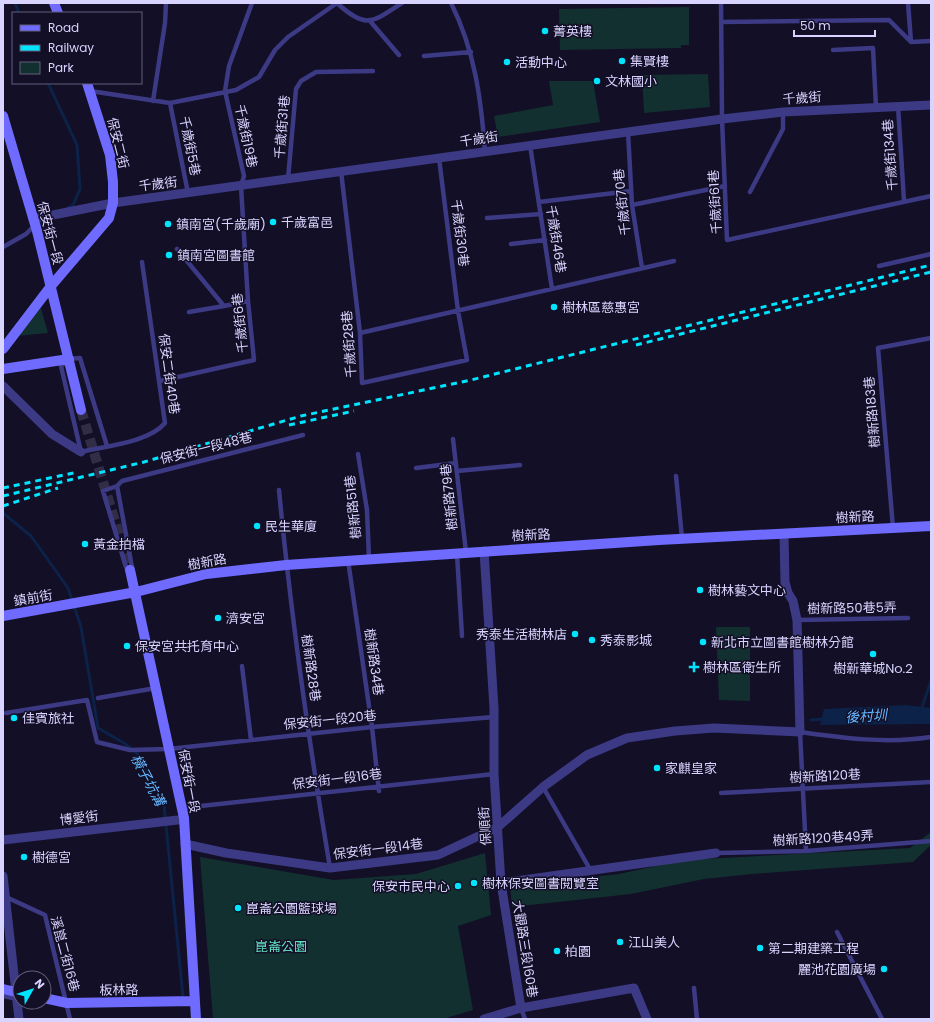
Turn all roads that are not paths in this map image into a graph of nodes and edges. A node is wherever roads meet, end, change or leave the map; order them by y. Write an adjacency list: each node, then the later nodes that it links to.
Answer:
1 (166, 3): 19 (lane)
2 (252, 3): 18 (lane)
3 (337, 3): 8 (lane); 18 (lane)
4 (402, 3): 8 (lane)
5 (451, 3): 13 (lane)
6 (721, 3): 9 (lane, 千歲街61巷)
7 (908, 3): 11 (lane)
8 (370, 21): 14 (lane)
9 (721, 22): 11 (lane); 26 (lane, 千歲街61巷)
10 (931, 41): 11 (lane)
11 (911, 42)
12 (833, 50): 23 (lane)
13 (470, 52): 15 (lane); 29 (lane)
14 (399, 55)
15 (424, 56)
16 (373, 71): 32 (lane, 千歲街31巷)
17 (88, 87): 19 (lane); 41 (main road, 保安二街)
18 (225, 91): 20 (lane); 33 (lane, 千歲街19巷)
19 (153, 101): 20 (lane)
20 (170, 103): 37 (lane, 千歲街5巷)
21 (931, 105): 22 (street, 千歲街)
22 (898, 106): 23 (street, 千歲街); 39 (lane, 千歲街134巷)
23 (876, 107): 24 (street, 千歲街)
24 (783, 112): 26 (street, 千歲街); 36 (lane)
25 (3, 116): 45 (main road, 保安街一段)
26 (722, 119): 27 (street, 千歲街); 34 (lane, 千歲街61巷)
27 (628, 132): 28 (street, 千歲街); 35 (lane, 千歲街70巷)
28 (530, 145): 29 (street, 千歲街); 40 (lane, 千歲街46巷)
29 (485, 152): 30 (street, 千歲街)
30 (439, 158): 31 (street, 千歲街); 59 (lane, 千歲街30巷)
31 (341, 171): 32 (street, 千歲街); 61 (lane, 千歲街28巷)
32 (288, 179): 33 (street, 千歲街)
33 (240, 186): 37 (street, 千歲街); 57 (lane, 千歲街6巷)
34 (725, 186): 39 (lane, 千歲街61巷); 42 (lane)
35 (631, 191): 40 (lane); 42 (lane, 千歲街70巷)
36 (750, 192)
37 (188, 193): 41 (street, 千歲街)
38 (931, 196): 39 (lane, 千歲街61巷)
39 (904, 201)
40 (539, 202): 43 (lane, 千歲街46巷)
41 (113, 203): 45 (street, 千歲街); 55 (main road, 保安二街)
42 (632, 205): 54 (lane, 千歲街70巷)
43 (541, 214): 44 (lane); 46 (lane, 千歲街46巷)
44 (487, 218)
45 (35, 225): 48 (lane); 55 (main road, 保安街一段)
46 (545, 240): 47 (lane); 56 (lane, 千歲街46巷)
47 (511, 244)
48 (3, 247)
49 (176, 249): 58 (lane)
50 (931, 254): 53 (lane)
51 (674, 261): 54 (lane)
52 (142, 262): 66 (lane, 保安二街40巷)
53 (879, 266)
54 (642, 268): 56 (lane)
55 (51, 286): 63 (main road, 保安二街); 64 (main road, 保安街一段)
56 (552, 289): 59 (lane, 千歲街46巷)
57 (248, 302): 58 (lane); 66 (lane, 千歲街6巷)
58 (224, 306): 60 (lane)
59 (458, 310): 61 (lane, 千歲街46巷); 61 (lane, 千歲街28巷)
60 (189, 312)
61 (360, 333)
62 (931, 338): 82 (lane, 樹新路183巷)
63 (3, 349)
64 (69, 359): 65 (main road); 68 (main road, 保安街一段); 71 (lane); 72 (lane)
65 (3, 369)
66 (160, 381): 71 (lane, 保安二街40巷)
67 (3, 386): 72 (street)
68 (81, 410)
69 (303, 435): 79 (lane, 保安街一段48巷)
70 (453, 439): 74 (lane, 樹新路79巷)
71 (107, 446): 72 (lane, 保安二街40巷)
72 (80, 452)
73 (358, 454): 87 (lane, 樹新路51巷)
74 (456, 463): 76 (lane); 77 (lane, 樹新路79巷)
75 (520, 465): 77 (lane)
76 (416, 468)
77 (457, 471): 86 (lane, 樹新路79巷)
78 (676, 476): 84 (lane)
79 (117, 486): 90 (lane, 保安街一段); 90 (lane, 保安街一段)
80 (279, 490): 89 (lane, 樹新路28巷)
81 (931, 526): 82 (main road, 樹新路)
82 (893, 528): 83 (main road, 樹新路)
83 (784, 534): 84 (main road, 樹新路); 94 (street)
84 (682, 539): 85 (main road, 樹新路)
85 (484, 551): 86 (main road, 樹新路); 100 (street, 保順街)
86 (461, 552): 87 (main road, 樹新路); 95 (lane, 樹新路79巷)
87 (369, 559): 88 (main road, 樹新路)
88 (348, 560): 89 (main road, 樹新路); 101 (lane, 樹新路34巷)
89 (286, 565): 91 (main road, 樹新路); 103 (lane, 樹新路28巷)
90 (130, 570): 91 (main road, 保安街一段)
91 (136, 592): 92 (main road, 鎮前街); 97 (main road, 保安街一段)
92 (3, 616)
93 (908, 618): 94 (lane, 樹新路50巷5弄)
94 (796, 620): 102 (street)
95 (462, 636)
96 (242, 666): 105 (lane)
97 (156, 688): 98 (lane); 106 (main road, 保安街一段)
98 (98, 698)
99 (6, 713): 106 (lane, 保安街一段20巷)
100 (494, 717): 101 (lane, 保安街一段20巷); 107 (street, 保順街)
101 (372, 727): 103 (lane, 保安街一段20巷); 109 (lane, 樹新路34巷)
102 (800, 732): 104 (lane); 110 (street, 保安街一段14巷); 111 (lane)
103 (310, 734): 105 (lane, 保安街一段20巷); 113 (lane, 樹新路28巷)
104 (931, 737)
105 (251, 740): 106 (lane, 保安街一段20巷)
106 (169, 749): 115 (main road, 保安街一段)
107 (494, 774): 109 (lane, 保安街一段16巷); 116 (street, 保順街)
108 (931, 782): 111 (lane, 樹新路120巷)
109 (378, 785): 112 (lane, 樹新路34巷); 113 (lane, 保安街一段16巷)
110 (543, 787): 116 (street, 保安街一段14巷); 123 (lane)
111 (802, 789): 114 (lane, 樹新路120巷); 120 (lane)
112 (379, 791)
113 (318, 792): 115 (lane, 保安街一段16巷); 122 (lane, 樹新路28巷)
114 (721, 793)
115 (181, 815): 117 (street, 博愛街); 119 (main road, 保安街一段)
116 (498, 827): 122 (street, 保安街一段14巷); 125 (street, 保順街)
117 (3, 840)
118 (931, 841): 120 (lane, 樹新路120巷49弄)
119 (185, 844): 122 (street, 保安街一段14巷); 131 (main road, 保安街一段)
120 (806, 850): 121 (lane, 樹新路120巷49弄)
121 (716, 853): 123 (street)
122 (330, 868)
123 (591, 871): 125 (street)
124 (3, 876): 126 (street)
125 (501, 883): 134 (street, 大觀路三段160巷)
126 (4, 896): 128 (street); 133 (lane, 溪崑二街16巷)
127 (837, 932): 141 (lane)
128 (14, 970)
129 (694, 988): 140 (lane)
130 (52, 1000): 133 (main road, 板林路)
131 (195, 1001): 133 (main road, 板林路); 136 (main road, 保安街一段)
132 (52, 1002): 133 (lane)
133 (66, 1003): 135 (lane, 溪崑二街16巷)
134 (521, 1008): 137 (street); 138 (lane, 大觀路三段160巷); 139 (street)
135 (70, 1019)
136 (196, 1019)
137 (484, 1019)
138 (525, 1019)
139 (647, 1019)
140 (697, 1019)
141 (882, 1019)

